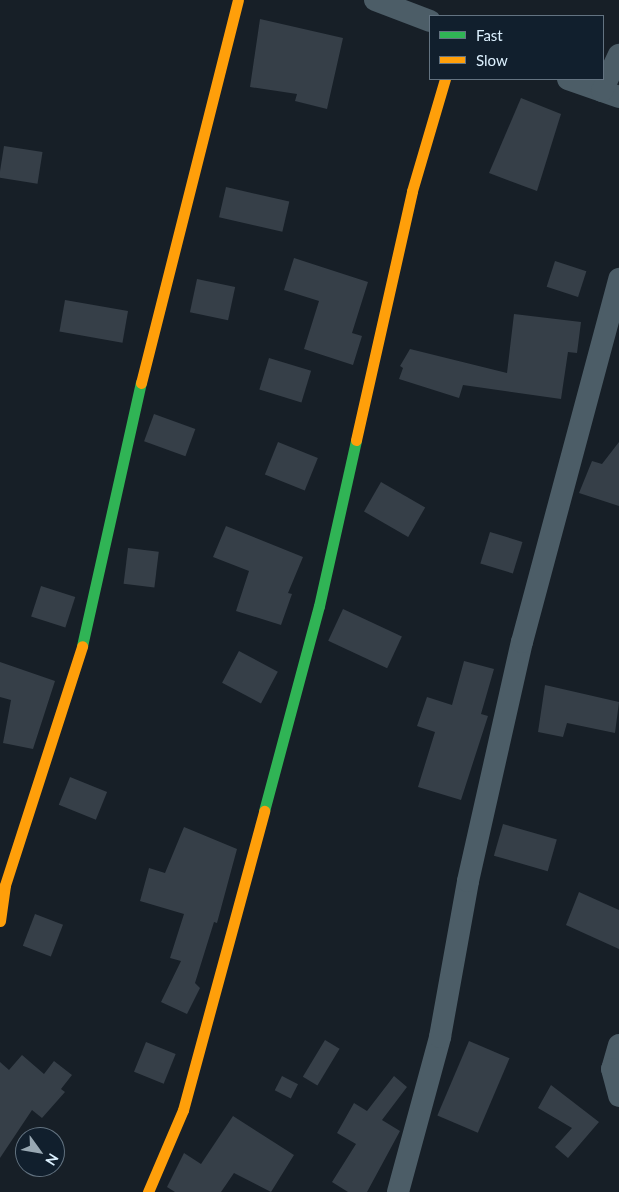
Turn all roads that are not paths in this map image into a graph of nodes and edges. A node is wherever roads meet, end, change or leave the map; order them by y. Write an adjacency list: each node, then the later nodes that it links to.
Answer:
1 (238, 0): 10 (street)
2 (375, 0): 3 (street)
3 (409, 5): 4 (street)
4 (429, 20)
5 (619, 56): 8 (street)
6 (445, 80): 13 (street)
7 (571, 80): 8 (street)
8 (611, 94)
9 (619, 279): 14 (street)
10 (0, 921)
11 (619, 1044): 12 (street)
12 (619, 1096)
13 (148, 1192)
14 (398, 1192)

